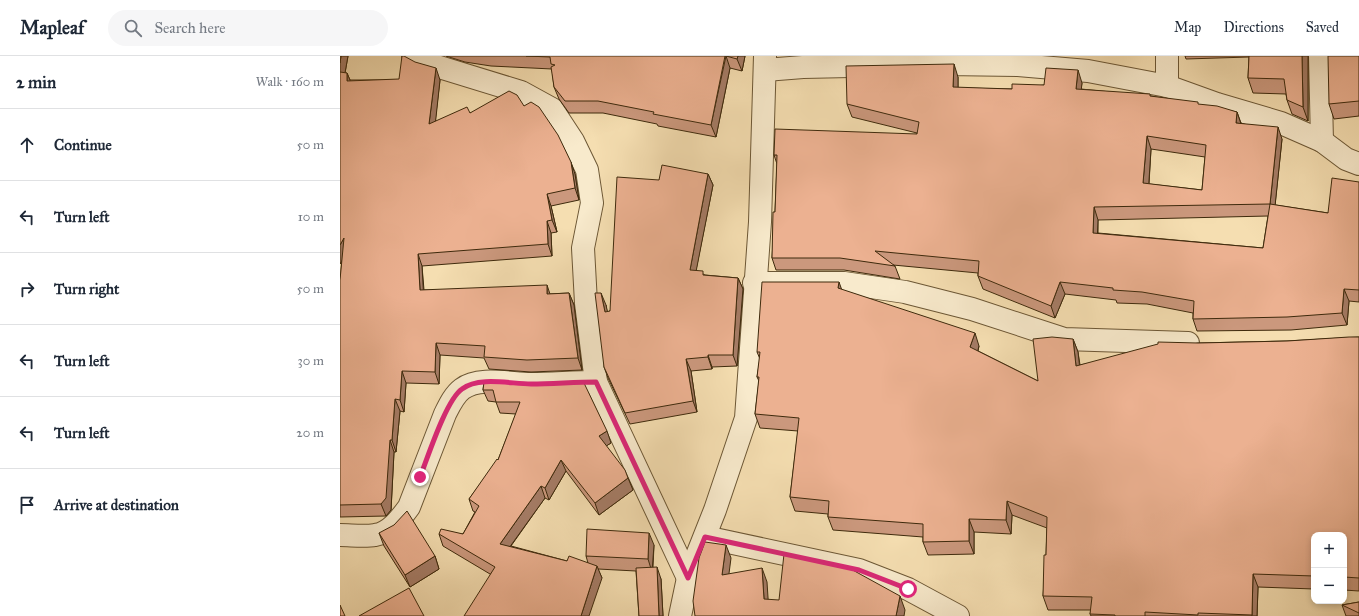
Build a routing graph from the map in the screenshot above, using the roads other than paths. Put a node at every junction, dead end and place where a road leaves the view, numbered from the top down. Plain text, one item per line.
1 (413, 56) edge
2 (1167, 56) edge
3 (1320, 56) edge
4 (765, 63) edge
5 (1167, 86) junction
6 (1322, 141) junction
7 (1359, 164) edge
8 (754, 283) junction
9 (1210, 343) edge
10 (596, 382) junction
11 (340, 534) edge
12 (705, 537) junction
13 (688, 578) junction
14 (680, 616) edge
15 (958, 616) edge

1 - 10 street
2 - 5 street
3 - 6 street
4 - 5 street
4 - 8 street
5 - 6 street
6 - 7 street
8 - 9 street
8 - 12 street
10 - 11 street
10 - 13 street
12 - 13 street
12 - 15 street
13 - 14 street

